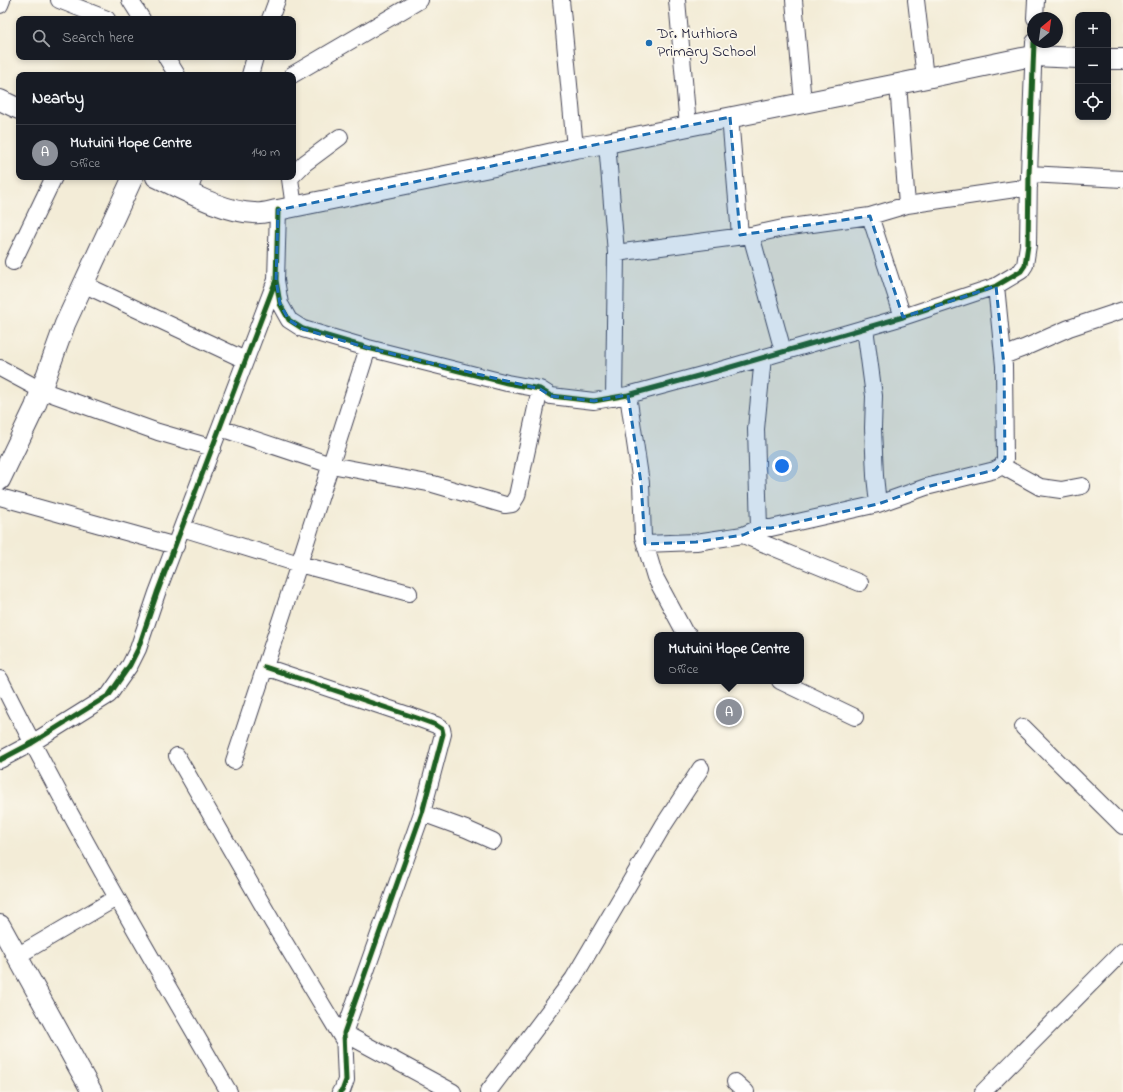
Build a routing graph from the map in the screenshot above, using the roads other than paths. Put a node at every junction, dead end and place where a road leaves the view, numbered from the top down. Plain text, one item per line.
1 (2, 0) edge
2 (59, 0) edge
3 (130, 0) edge
4 (277, 0) edge
5 (561, 0) edge
6 (677, 0) edge
7 (794, 0) edge
8 (916, 0) edge
9 (1036, 0) edge
10 (412, 2) edge
11 (0, 5) edge
12 (1035, 12) edge
13 (99, 16) edge
14 (140, 16) edge
15 (271, 16) edge
16 (1034, 49) edge
17 (1075, 57) edge
18 (1111, 59) edge
19 (1123, 59) edge
20 (168, 60) edge
21 (254, 60) edge
22 (175, 72) edge
23 (251, 72) edge
24 (296, 73) edge
25 (925, 78) junction
26 (898, 84) junction
27 (0, 100) edge
28 (803, 103) junction
29 (16, 108) edge
30 (730, 117) junction
31 (688, 126) junction
32 (340, 137) dead end
33 (607, 143) junction
34 (575, 148) junction
35 (296, 172) edge
36 (1123, 179) edge
37 (53, 180) edge
38 (132, 180) edge
39 (170, 180) edge
40 (290, 180) edge
41 (1029, 180) junction
42 (192, 185) edge
43 (907, 205) junction
44 (286, 209) junction
45 (870, 216) junction
46 (746, 235) junction
47 (616, 253) junction
48 (13, 262) dead end
49 (276, 280) junction
50 (83, 284) junction
51 (996, 286) junction
52 (1123, 310) edge
53 (903, 317) junction
54 (865, 328) junction
55 (368, 348) junction
56 (783, 351) junction
57 (1003, 356) junction
58 (762, 357) junction
59 (245, 360) junction
60 (0, 368) edge
61 (540, 389) junction
62 (41, 390) junction
63 (621, 396) junction
64 (220, 428) junction
65 (213, 448) junction
66 (331, 465) junction
67 (1002, 466) junction
68 (0, 480) edge
69 (1082, 486) dead end
70 (0, 497) edge
71 (878, 504) junction
72 (182, 528) junction
73 (759, 528) junction
74 (743, 535) junction
75 (645, 544) junction
76 (176, 546) junction
77 (299, 564) junction
78 (860, 584) dead end
79 (409, 593) dead end
80 (684, 632) edge
81 (265, 667) junction
82 (0, 679) edge
83 (786, 684) edge
84 (855, 717) dead end
85 (1023, 727) dead end
86 (32, 743) junction
87 (177, 756) dead end
88 (0, 760) edge
89 (234, 761) dead end
90 (701, 768) dead end
91 (422, 813) junction
92 (1123, 826) edge
93 (493, 841) dead end
94 (116, 898) junction
95 (0, 925) edge
96 (1123, 951) edge
97 (17, 956) junction
98 (344, 1037) junction
99 (92, 1092) edge
100 (229, 1092) edge
101 (340, 1092) edge
102 (453, 1092) edge
103 (488, 1092) edge
104 (983, 1092) edge

1 - 11 street
2 - 13 street
3 - 14 street
4 - 15 street
5 - 34 street
6 - 31 street
7 - 28 street
8 - 25 street
9 - 12 street
10 - 24 street
16 - 17 main road
16 - 25 main road
16 - 41 street
18 - 19 main road
20 - 22 street
21 - 23 street
25 - 26 main road
26 - 28 main road
26 - 43 street
27 - 29 main road
28 - 30 main road
30 - 31 main road
30 - 46 street
31 - 33 main road
32 - 35 street
33 - 34 main road
33 - 47 street
34 - 44 main road
36 - 41 street
37 - 48 street
38 - 50 main road
39 - 42 main road
40 - 44 street
41 - 43 street
41 - 51 street
42 - 44 main road
43 - 45 street
44 - 49 street
45 - 46 street
45 - 53 street
46 - 47 street
46 - 56 street
47 - 63 street
49 - 55 street
49 - 59 street
50 - 59 street
50 - 62 main road
51 - 53 street
51 - 57 street
52 - 57 street
53 - 54 street
54 - 56 street
54 - 71 street
55 - 61 street
55 - 66 street
56 - 58 street
57 - 67 street
58 - 63 street
58 - 73 street
59 - 64 street
60 - 62 street
61 - 63 street
61 - 66 street
62 - 65 street
62 - 68 main road
63 - 75 street
64 - 65 street
64 - 66 street
65 - 72 street
66 - 77 street
67 - 69 street
67 - 71 street
70 - 76 street
71 - 73 street
72 - 76 street
72 - 77 street
73 - 74 street
74 - 75 street
74 - 78 street
75 - 80 street
76 - 86 street
77 - 79 street
77 - 81 street
81 - 89 street
81 - 91 street
82 - 86 street
83 - 84 street
85 - 92 street
86 - 88 street
86 - 94 street
87 - 98 street
90 - 103 street
91 - 93 street
91 - 98 street
94 - 97 street
94 - 100 street
95 - 97 main road
96 - 104 street
97 - 99 main road
98 - 101 street
98 - 102 street

